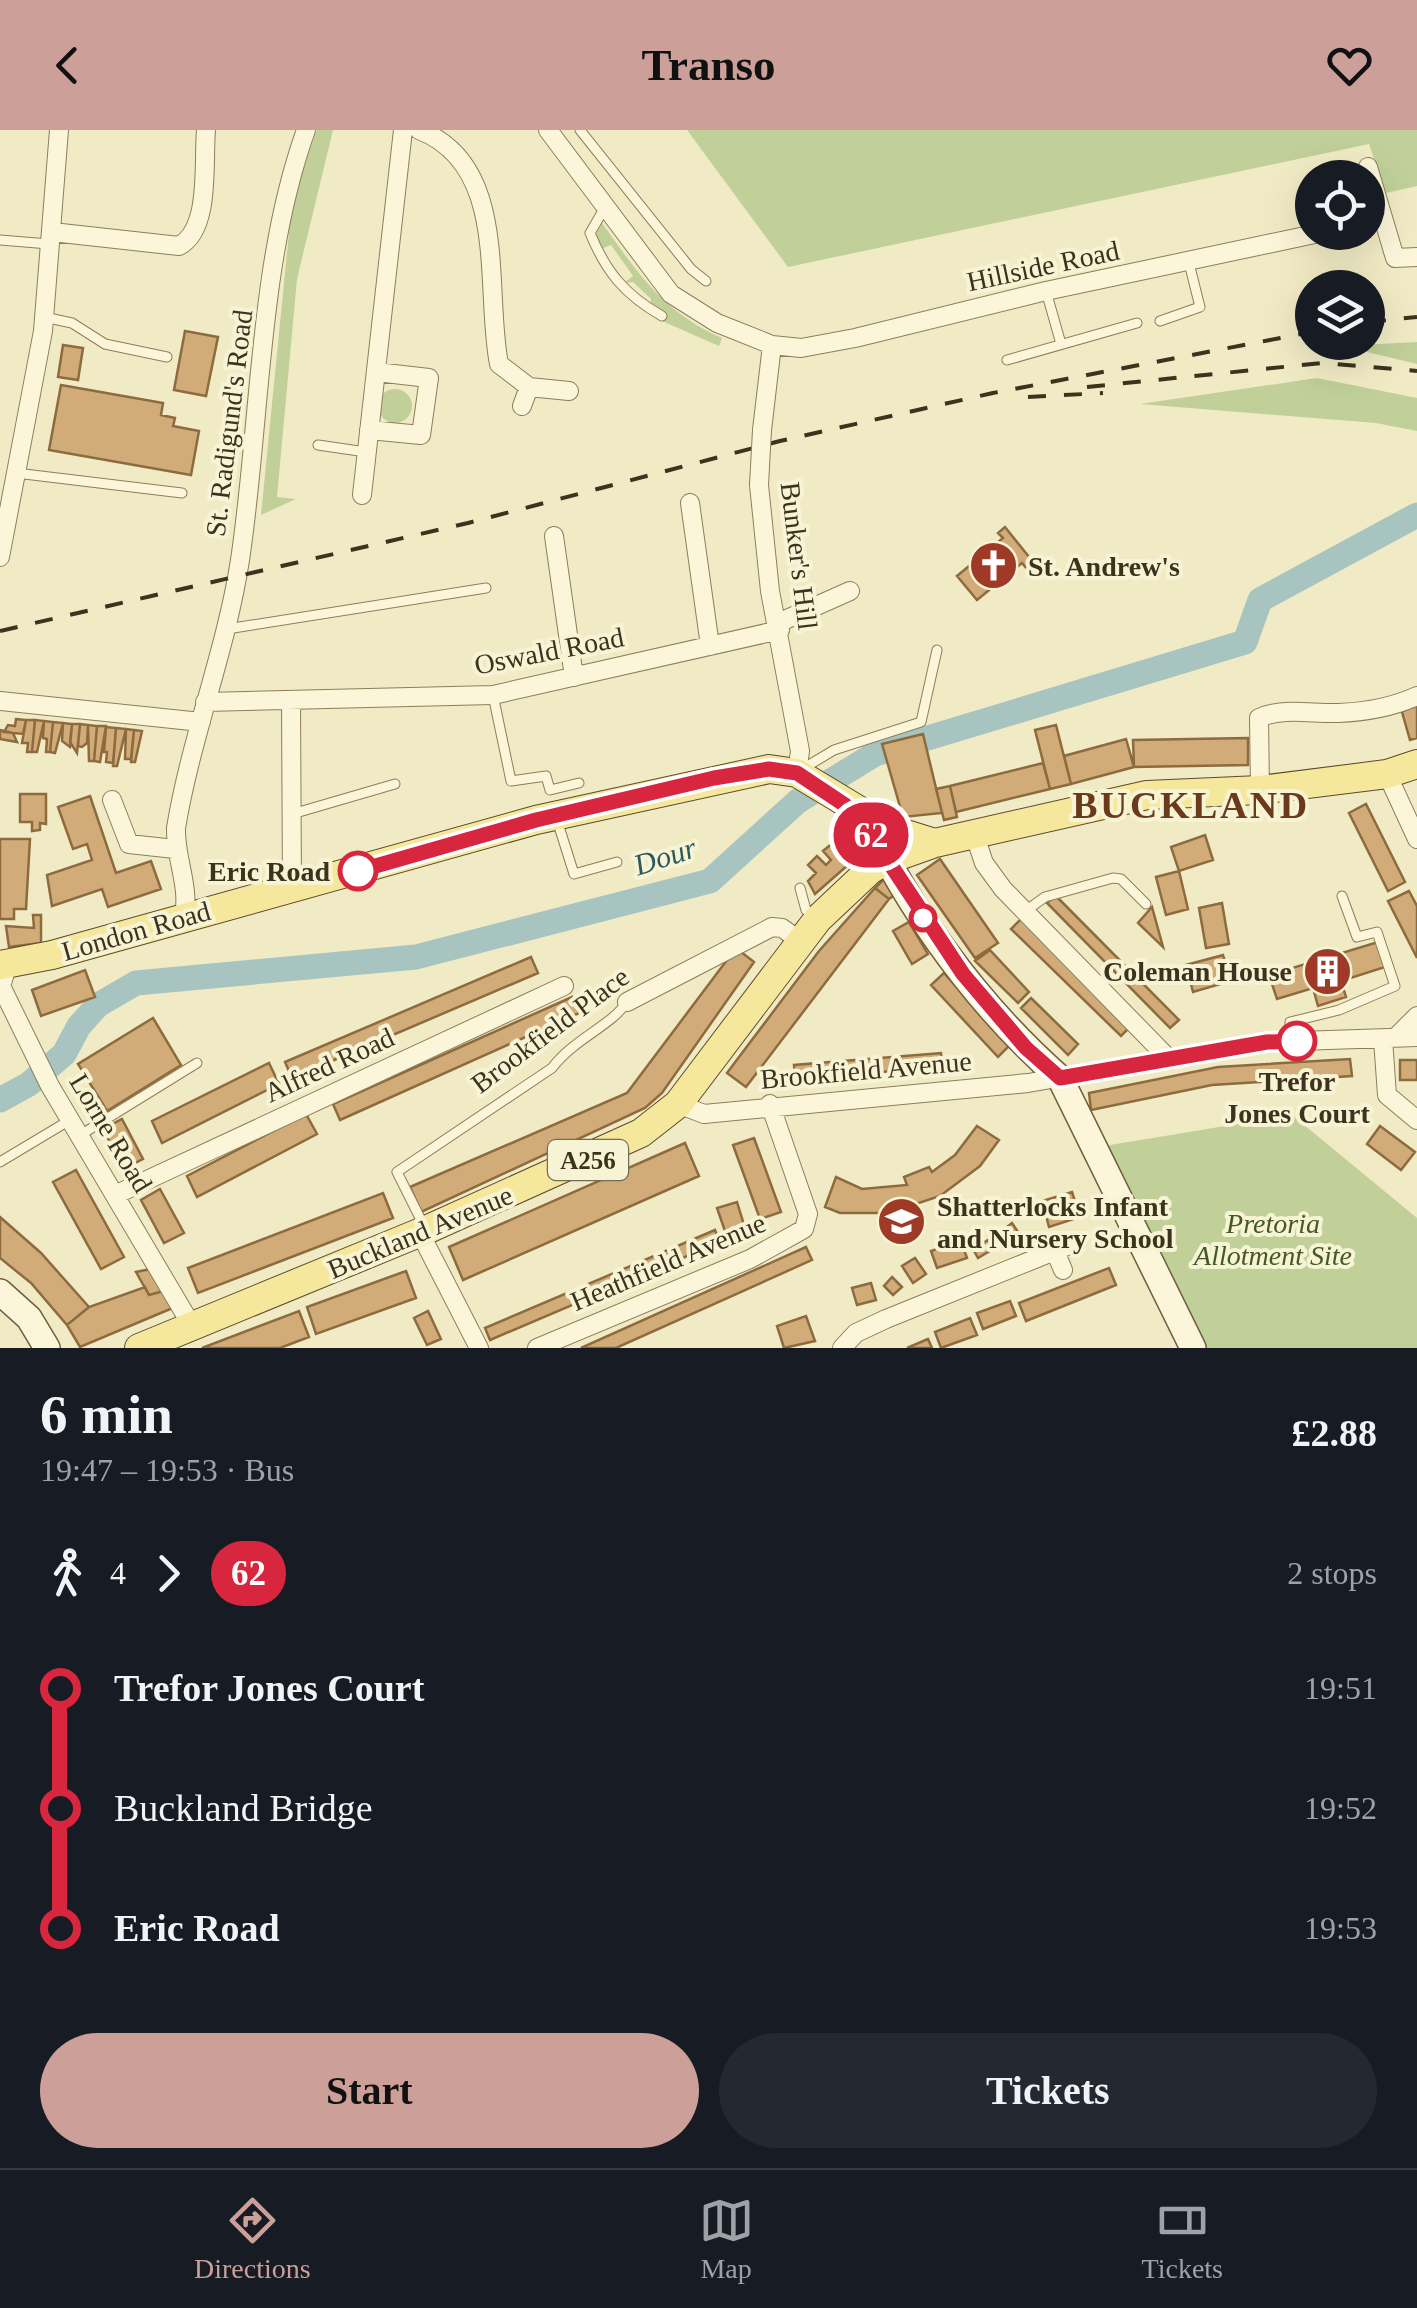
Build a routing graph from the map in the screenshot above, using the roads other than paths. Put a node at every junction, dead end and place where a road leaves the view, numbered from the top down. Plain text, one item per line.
1 (58, 130) edge
2 (206, 130) edge
3 (306, 130) edge
4 (403, 130) edge
5 (419, 130) edge
6 (548, 130) edge
7 (580, 130) edge
8 (604, 208) junction
9 (52, 238) junction
10 (1295, 239) edge
11 (1385, 239) edge
12 (0, 240) edge
13 (1417, 257) edge
14 (1189, 263) junction
15 (706, 281) dead end
16 (1046, 291) junction
17 (662, 316) dead end
18 (44, 318) junction
19 (1160, 321) dead end
20 (1136, 323) dead end
21 (1060, 344) junction
22 (772, 345) junction
23 (166, 356) dead end
24 (1007, 360) dead end
25 (376, 372) junction
26 (529, 386) junction
27 (569, 391) dead end
28 (522, 406) dead end
29 (369, 430) junction
30 (318, 445) dead end
31 (366, 452) junction
32 (16, 473) junction
33 (182, 492) dead end
34 (362, 495) dead end
35 (690, 503) dead end
36 (554, 536) dead end
37 (0, 557) edge
38 (486, 588) dead end
39 (841, 602) dead end
40 (779, 626) junction
41 (226, 630) junction
42 (710, 646) junction
43 (938, 650) dead end
44 (574, 678) junction
45 (493, 695) junction
46 (1417, 696) edge
47 (292, 700) junction
48 (0, 701) edge
49 (205, 702) junction
50 (200, 722) junction
51 (1417, 764) edge
52 (1386, 774) junction
53 (804, 776) junction
54 (395, 784) dead end
55 (579, 784) dead end
56 (1260, 790) junction
57 (112, 800) dead end
58 (845, 805) junction
59 (292, 814) junction
60 (555, 815) junction
61 (976, 836) junction
62 (1417, 839) edge
63 (935, 843) junction
64 (175, 849) junction
65 (887, 860) junction
66 (617, 862) dead end
67 (800, 888) dead end
68 (292, 890) junction
69 (1342, 896) dead end
70 (1146, 904) dead end
71 (1024, 912) junction
72 (184, 916) junction
73 (808, 930) junction
74 (4, 964) edge
75 (564, 986) dead end
76 (628, 1002) joint
77 (1417, 1016) edge
78 (1417, 1037) edge
79 (1389, 1038) junction
80 (1290, 1041) junction
81 (1170, 1060) junction
82 (197, 1063) dead end
83 (1060, 1078) junction
84 (678, 1104) junction
85 (770, 1104) junction
86 (1417, 1120) edge
87 (77, 1126) junction
88 (0, 1162) edge
89 (117, 1194) junction
90 (423, 1232) junction
91 (1076, 1242) dead end
92 (1056, 1251) junction
93 (1064, 1270) dead end
94 (0, 1292) edge
95 (192, 1326) junction
96 (47, 1348) edge
97 (139, 1348) edge
98 (478, 1348) edge
99 (537, 1348) edge
100 (842, 1348) edge
101 (1194, 1348) edge

1 - 9 street
2 - 9 street
3 - 41 street, St. Radigund's Road
4 - 25 street
5 - 26 street
6 - 8 street
7 - 15 lane
8 - 17 lane
8 - 22 street
9 - 12 lane
9 - 18 street
10 - 14 street, Hillside Road
11 - 13 street
14 - 16 street, Hillside Road
14 - 19 lane
16 - 21 lane
16 - 22 street, Hillside Road
18 - 23 lane
18 - 32 street
20 - 21 lane
21 - 24 lane
22 - 40 street, Bunker's Hill, bridge
25 - 29 street
25 - 29 street
26 - 27 street
26 - 28 street
29 - 31 street
30 - 31 lane
31 - 34 street
32 - 33 lane
32 - 37 street
35 - 42 street
36 - 44 street
38 - 41 lane
39 - 40 street, Oswald Road
40 - 42 street, Oswald Road
40 - 53 street, Bunker's Hill
41 - 49 street, St. Radigund's Road
42 - 44 street, Oswald Road
43 - 53 lane
44 - 45 street, Oswald Road
45 - 47 street, Oswald Road
45 - 55 lane
46 - 56 street
47 - 49 street, Oswald Road
47 - 59 street
48 - 50 street
49 - 50 street, St. Radigund's Road
50 - 64 street, St. Radigund's Road
51 - 52 main road, A256
52 - 56 main road, A256
52 - 62 street
53 - 58 main road, A256
53 - 60 main road, London Road
54 - 59 lane
56 - 61 main road, A256
57 - 64 street
58 - 63 main road, A256
58 - 65 main road, A256
59 - 68 street
60 - 66 lane
60 - 68 main road, London Road
61 - 63 main road, A256
61 - 71 street
63 - 65 main road, Buckland Avenue / A256
64 - 72 street, St. Radigund's Road
65 - 73 main road, Buckland Avenue / A256
65 - 83 street
67 - 73 lane
68 - 72 main road, London Road
69 - 80 lane
70 - 71 lane
71 - 81 street
72 - 74 main road, London Road
73 - 76 street, Brookfield Place
73 - 84 main road, Buckland Avenue / A256
74 - 87 street, Lorne Road
75 - 89 street, Alfred Road
76 - 90 lane, Brookfield Place
77 - 79 street
78 - 79 street, Brookfield Avenue
79 - 80 street, Brookfield Avenue
79 - 86 street
80 - 81 street, Brookfield Avenue
81 - 83 street, Brookfield Avenue
82 - 87 lane
83 - 85 street, Brookfield Avenue
83 - 101 street
84 - 85 street, Brookfield Avenue
84 - 90 main road, Buckland Avenue / A256
85 - 99 street, Heathfield Avenue
87 - 88 lane
87 - 89 street, Lorne Road
89 - 95 street, Lorne Road
90 - 95 main road, Buckland Avenue / A256
90 - 98 street
91 - 92 street
92 - 93 street
92 - 100 street
94 - 96 street
95 - 97 main road, Buckland Avenue / A256

